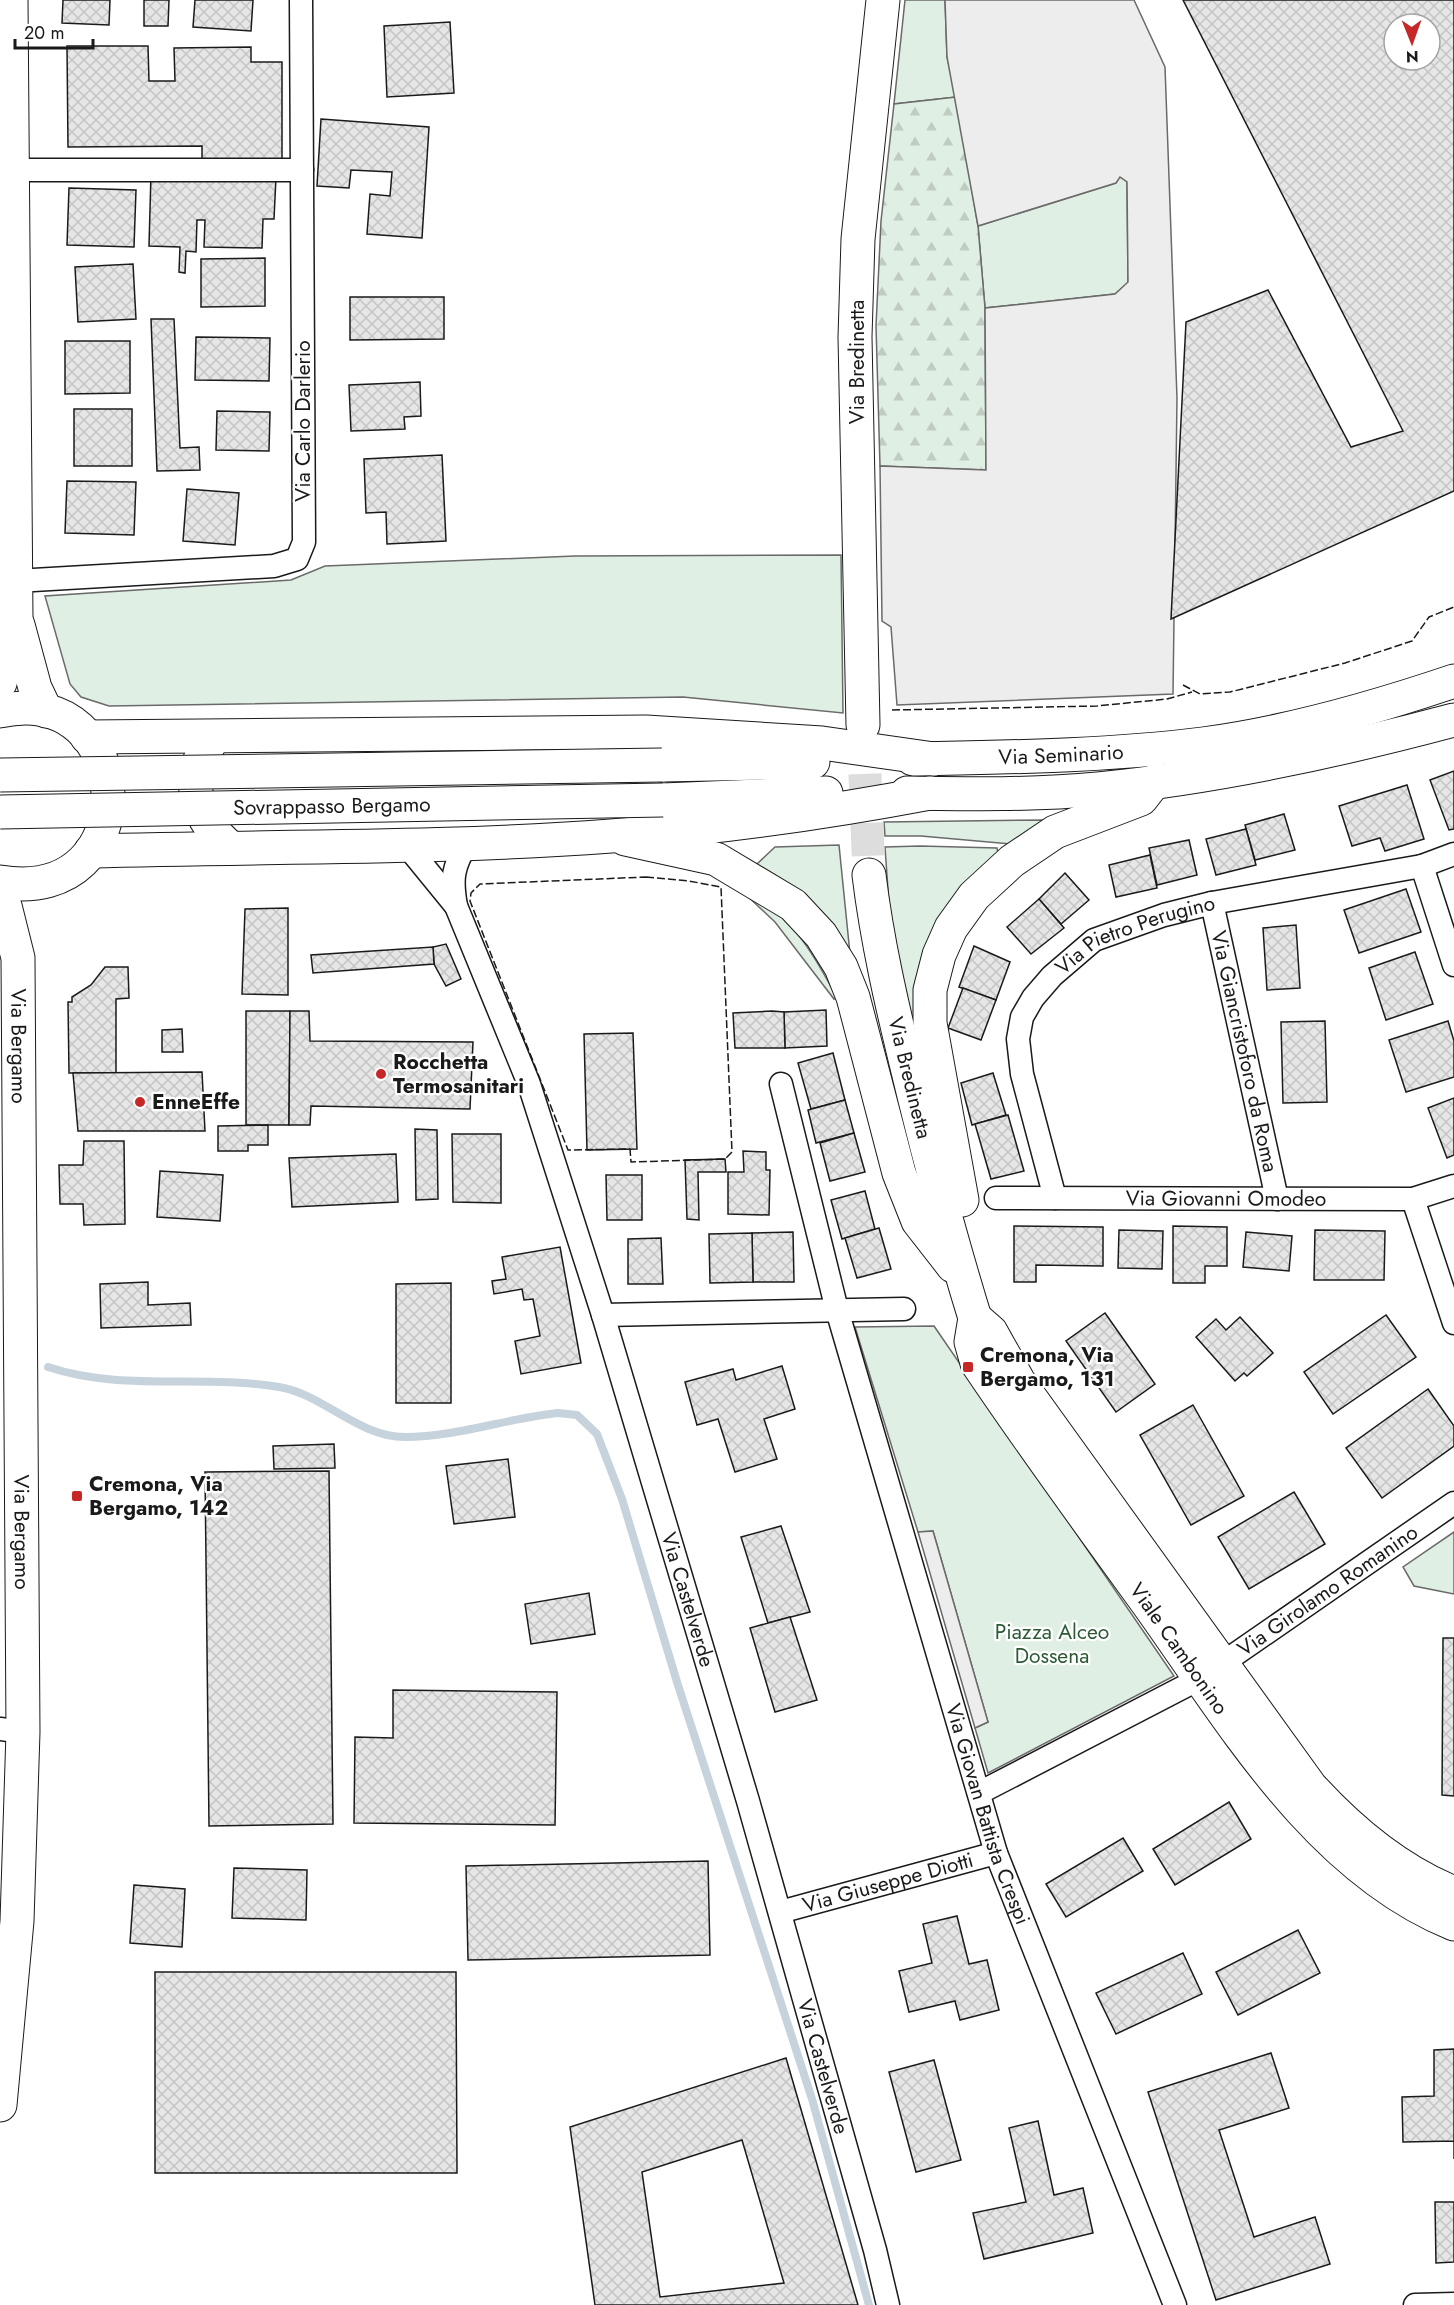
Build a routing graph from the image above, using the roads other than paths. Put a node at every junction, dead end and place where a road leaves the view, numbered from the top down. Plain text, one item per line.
1 (10, 0) edge
2 (301, 0) edge
3 (883, 0) edge
4 (12, 170) junction
5 (302, 170) junction
6 (7, 261) edge
7 (16, 581) junction
8 (16, 618) junction
9 (1454, 681) edge
10 (0, 683) edge
11 (0, 711) edge
12 (46, 711) junction
13 (1454, 720) edge
14 (863, 725) tunnel mouth
15 (226, 735) junction
16 (87, 737) junction
17 (934, 759) junction
18 (662, 765) joint
19 (0, 775) edge
20 (1155, 781) junction
21 (930, 794) junction
22 (663, 800) joint
23 (0, 812) edge
24 (611, 836) junction
25 (467, 843) junction
26 (407, 846) junction
27 (231, 848) junction
28 (91, 851) junction
29 (1454, 854) edge
30 (1422, 866) junction
31 (869, 874) tunnel mouth
32 (50, 881) junction
33 (0, 882) edge
34 (0, 897) edge
35 (1212, 903) junction
36 (456, 906) junction
37 (18, 958) junction
38 (1454, 965) edge
39 (781, 1084) dead end
40 (1454, 1186) edge
41 (996, 1198) dead end
42 (1055, 1198) junction
43 (1277, 1199) junction
44 (1413, 1200) junction
45 (963, 1280) junction
46 (904, 1309) dead end
47 (837, 1310) junction
48 (603, 1315) junction
49 (1454, 1323) edge
50 (1454, 1503) edge
51 (1211, 1671) junction
52 (11, 1730) edge
53 (979, 1793) junction
54 (996, 1853) junction
55 (1454, 1893) edge
56 (780, 1912) junction
57 (1454, 1924) edge
58 (0, 2105) edge
59 (1454, 2304) edge
60 (888, 2305) edge
61 (1175, 2305) edge
62 (1414, 2305) edge

1 - 4 main road
2 - 5 street, Via Carlo Darlerio
3 - 14 main road, Via Bredinetta
4 - 5 street
4 - 6 main road
5 - 7 street, Via Carlo Darlerio
6 - 7 main road
7 - 8 main road
8 - 10 main road
8 - 12 main road
9 - 17 main road, Via Seminario
11 - 12 main road, Via Bergamo
12 - 16 main road, Via Bergamo
13 - 20 main road, Via Seminario
15 - 16 main road
15 - 17 main road
15 - 27 main road
16 - 28 main road, Via Bergamo
17 - 18 main road, Via Seminario
18 - 19 main road, Sovrappasso Bergamo, bridge
20 - 21 main road, Via Seminario
20 - 45 main road
21 - 22 main road, Via Seminario
21 - 24 main road
22 - 23 main road, Sovrappasso Bergamo, bridge
24 - 25 main road
24 - 45 main road
25 - 26 main road
25 - 36 street, Via Castelverde
26 - 27 main road
26 - 36 street, Via Castelverde
27 - 28 main road
28 - 32 main road, Via Bergamo
29 - 30 street, Via Pietro Perugino
30 - 35 street, Via Pietro Perugino
30 - 38 street
31 - 45 main road, Via Bredinetta
32 - 33 main road, Via Bergamo
32 - 37 main road, Via Bergamo
34 - 37 main road, Via Bergamo
35 - 42 street, Via Pietro Perugino
35 - 43 street, Via Giancristoforo da Roma
36 - 48 street, Via Castelverde
37 - 52 main road, Via Bergamo
39 - 47 street, Via Giovan Battista Crespi
40 - 44 street, Via Giovanni Omodeo
41 - 42 street, Via Giovanni Omodeo
42 - 43 street, Via Giovanni Omodeo
43 - 44 street, Via Giovanni Omodeo
44 - 49 street
45 - 51 main road, Viale Cambonino
46 - 47 street
47 - 48 street
47 - 53 street, Via Giovan Battista Crespi
48 - 56 street, Via Castelverde
50 - 51 street, Via Girolamo Romanino
51 - 53 street
51 - 55 main road, Viale Cambonino
51 - 57 main road, Viale Cambonino
52 - 58 main road, Via Bergamo
53 - 54 street, Via Giovan Battista Crespi
54 - 56 street, Via Giuseppe Diotti
54 - 61 street, Via Giovan Battista Crespi
56 - 60 street, Via Castelverde
59 - 62 street

